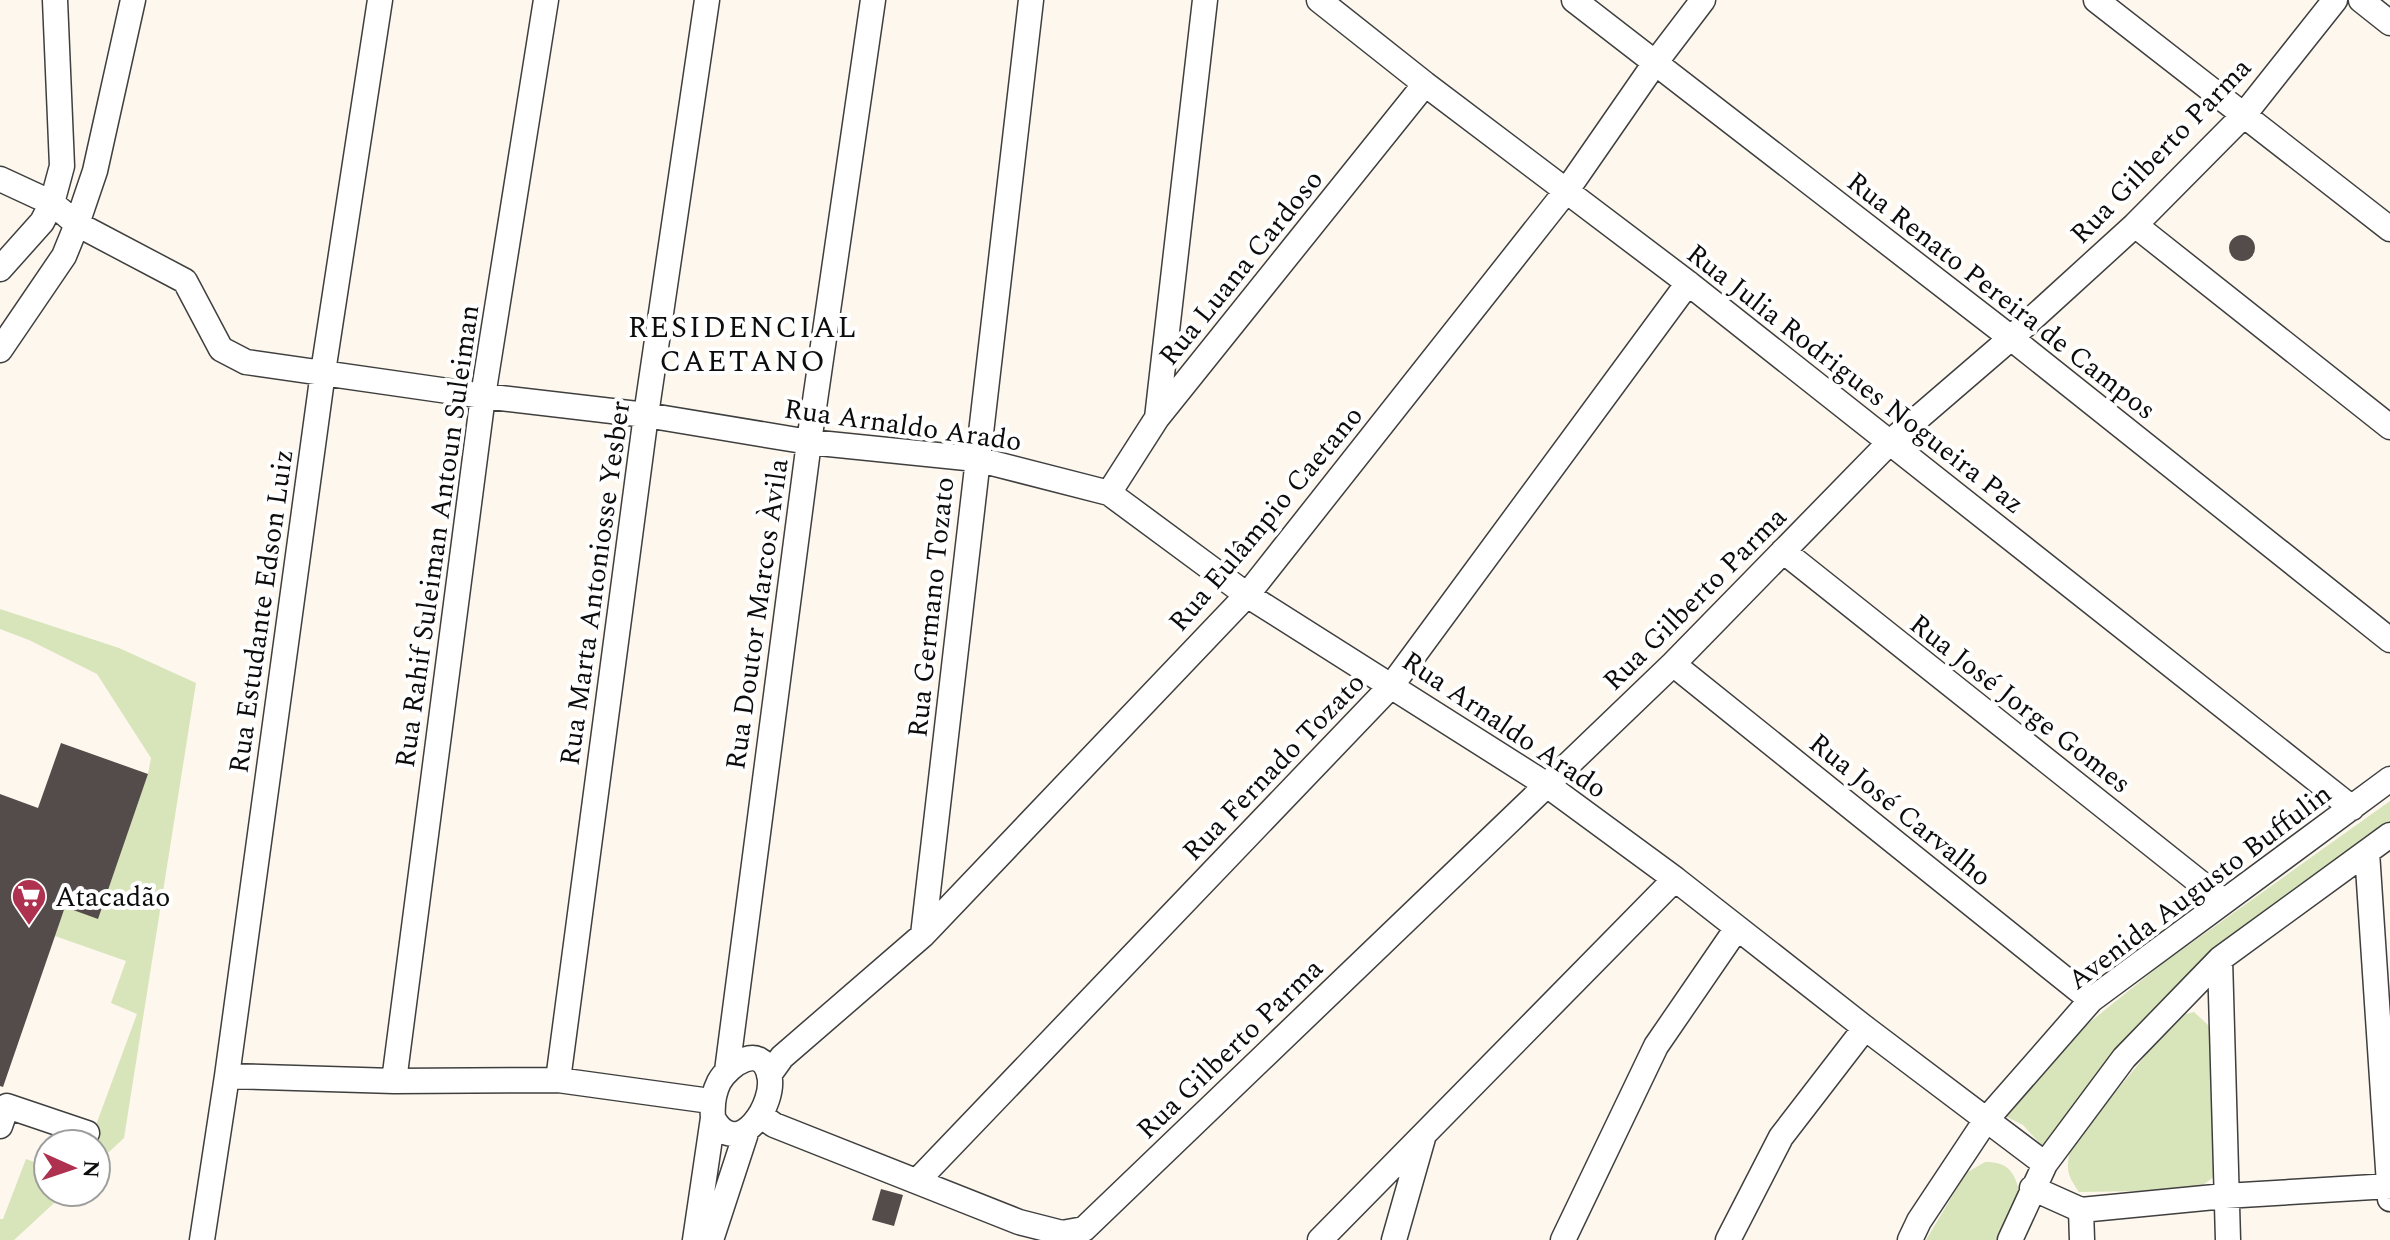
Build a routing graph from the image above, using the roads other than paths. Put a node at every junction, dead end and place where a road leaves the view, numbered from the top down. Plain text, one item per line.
1 (55, 0) edge
2 (133, 0) edge
3 (380, 0) edge
4 (546, 0) edge
5 (707, 0) edge
6 (873, 0) edge
7 (1031, 0) edge
8 (1205, 0) edge
9 (1319, 0) edge
10 (1574, 0) edge
11 (1703, 0) edge
12 (2096, 0) edge
13 (2335, 0) edge
14 (2361, 0) edge
15 (2390, 23) edge
16 (1655, 63) junction
17 (1425, 84) junction
18 (2243, 116) junction
19 (0, 179) edge
20 (1567, 190) junction
21 (52, 203) junction
22 (77, 224) junction
23 (2135, 225) junction
24 (2390, 229) edge
25 (0, 269) edge
26 (1688, 283) junction
27 (2011, 338) junction
28 (0, 350) edge
29 (323, 372) junction
30 (483, 396) junction
31 (646, 415) junction
32 (1157, 418) junction
33 (2390, 427) edge
34 (809, 442) junction
35 (1889, 443) junction
36 (976, 459) junction
37 (1109, 493) junction
38 (1783, 551) junction
39 (1247, 595) junction
40 (2390, 640) edge
41 (1673, 664) junction
42 (1392, 685) junction
43 (2390, 779) edge
44 (1547, 785) junction
45 (2352, 808) junction
46 (2390, 835) edge
47 (2367, 852) junction
48 (1675, 879) junction
49 (2223, 901) junction
50 (1737, 928) junction
51 (923, 935) junction
52 (2220, 959) junction
53 (2091, 1000) junction
54 (1865, 1028) junction
55 (731, 1059) junction
56 (772, 1065) junction
57 (227, 1076) junction
58 (558, 1080) junction
59 (394, 1081) junction
60 (711, 1106) junction
61 (1986, 1120) junction
62 (759, 1123) junction
63 (0, 1126) edge
64 (72, 1128) edge
65 (1424, 1135) junction
66 (2045, 1164) junction
67 (918, 1180) junction
68 (2390, 1186) edge
69 (2032, 1188) junction
70 (2225, 1196) junction
71 (2390, 1199) edge
72 (2081, 1210) junction
73 (204, 1237) edge
74 (695, 1240) edge
75 (711, 1240) edge
76 (1320, 1240) edge
77 (1394, 1240) edge
78 (1563, 1240) edge
79 (1728, 1240) edge
80 (1910, 1240) edge
81 (2010, 1240) edge
82 (2082, 1240) edge
83 (2228, 1240) edge

1 - 21 street
2 - 22 street
3 - 29 street, Rua Estudante Edson Luiz
4 - 30 street, Rua Rahif Suleiman Antoun Suleiman
5 - 31 street, Rua Marta Antoniosse Yesber
6 - 34 street, Rua Doutor Marcos Àvila
7 - 36 street, Rua Germano Tozato
8 - 32 street
9 - 17 street, Rua Julia Rodrigues Nogueira Paz
10 - 16 street, Rua Renato Pereira de Campos
11 - 16 street, Rua Eulâmpio Caetano
12 - 18 street
13 - 18 street, Rua Gilberto Parma
14 - 15 street
16 - 20 street, Rua Eulâmpio Caetano
16 - 27 street, Rua Renato Pereira de Campos
17 - 20 street, Rua Julia Rodrigues Nogueira Paz
17 - 32 street, Rua Luana Cardoso
18 - 23 street, Rua Gilberto Parma
18 - 24 street
19 - 21 street, Rua Arnaldo Arado
20 - 26 street, Rua Julia Rodrigues Nogueira Paz
20 - 39 street, Rua Eulâmpio Caetano
21 - 22 street, Rua Arnaldo Arado
21 - 25 street
22 - 28 street
22 - 29 street, Rua Arnaldo Arado
23 - 27 street, Rua Gilberto Parma
23 - 33 street
26 - 35 street, Rua Julia Rodrigues Nogueira Paz
26 - 42 street, Rua Fernado Tozato
27 - 35 street, Rua Gilberto Parma
27 - 40 street, Rua Renato Pereira de Campos
29 - 30 street, Rua Arnaldo Arado
29 - 57 street, Rua Estudante Edson Luiz
30 - 31 street, Rua Arnaldo Arado
30 - 59 street, Rua Rahif Suleiman Antoun Suleiman
31 - 34 street, Rua Arnaldo Arado
31 - 58 street, Rua Marta Antoniosse Yesber
32 - 37 street, Rua Luana Cardoso
34 - 36 street, Rua Arnaldo Arado
34 - 55 street, Rua Doutor Marcos Àvila
35 - 38 street, Rua Gilberto Parma
35 - 45 street, Rua Julia Rodrigues Nogueira Paz
36 - 37 street, Rua Arnaldo Arado
36 - 51 street, Rua Germano Tozato
37 - 39 street, Rua Arnaldo Arado
38 - 41 street, Rua Gilberto Parma
38 - 49 street, Rua José Jorge Gomes
39 - 42 street, Rua Arnaldo Arado
39 - 51 street, Rua Eulâmpio Caetano
41 - 44 street, Rua Gilberto Parma
41 - 53 street, Rua José Carvalho
42 - 44 street, Rua Arnaldo Arado
42 - 67 street, Rua Fernado Tozato
43 - 45 street, Avenida Augusto Buffulin
44 - 48 street, Rua Arnaldo Arado
44 - 67 street, Rua Gilberto Parma
45 - 49 street, Avenida Augusto Buffulin
46 - 47 street
47 - 52 street
47 - 68 street
48 - 50 street, Rua Arnaldo Arado
48 - 65 street
49 - 53 street, Avenida Augusto Buffulin
50 - 54 street, Rua Arnaldo Arado
50 - 78 street
51 - 56 street, Rua Eulâmpio Caetano
52 - 66 street
52 - 70 street
53 - 61 street, Avenida Augusto Buffulin
54 - 61 street, Rua Arnaldo Arado
54 - 79 street
55 - 56 street
55 - 60 street
56 - 62 street
57 - 59 street
57 - 73 street, Rua Estudante Edson Luiz
58 - 59 street
58 - 60 street
60 - 62 street
60 - 74 street
61 - 66 street, Rua Arnaldo Arado
61 - 80 street, Avenida Augusto Buffulin
62 - 67 street
62 - 75 street
63 - 64 street
65 - 76 street
65 - 77 street
66 - 69 street
68 - 70 street
68 - 71 street
69 - 72 street
69 - 81 street
70 - 72 street
70 - 83 street
72 - 82 street

